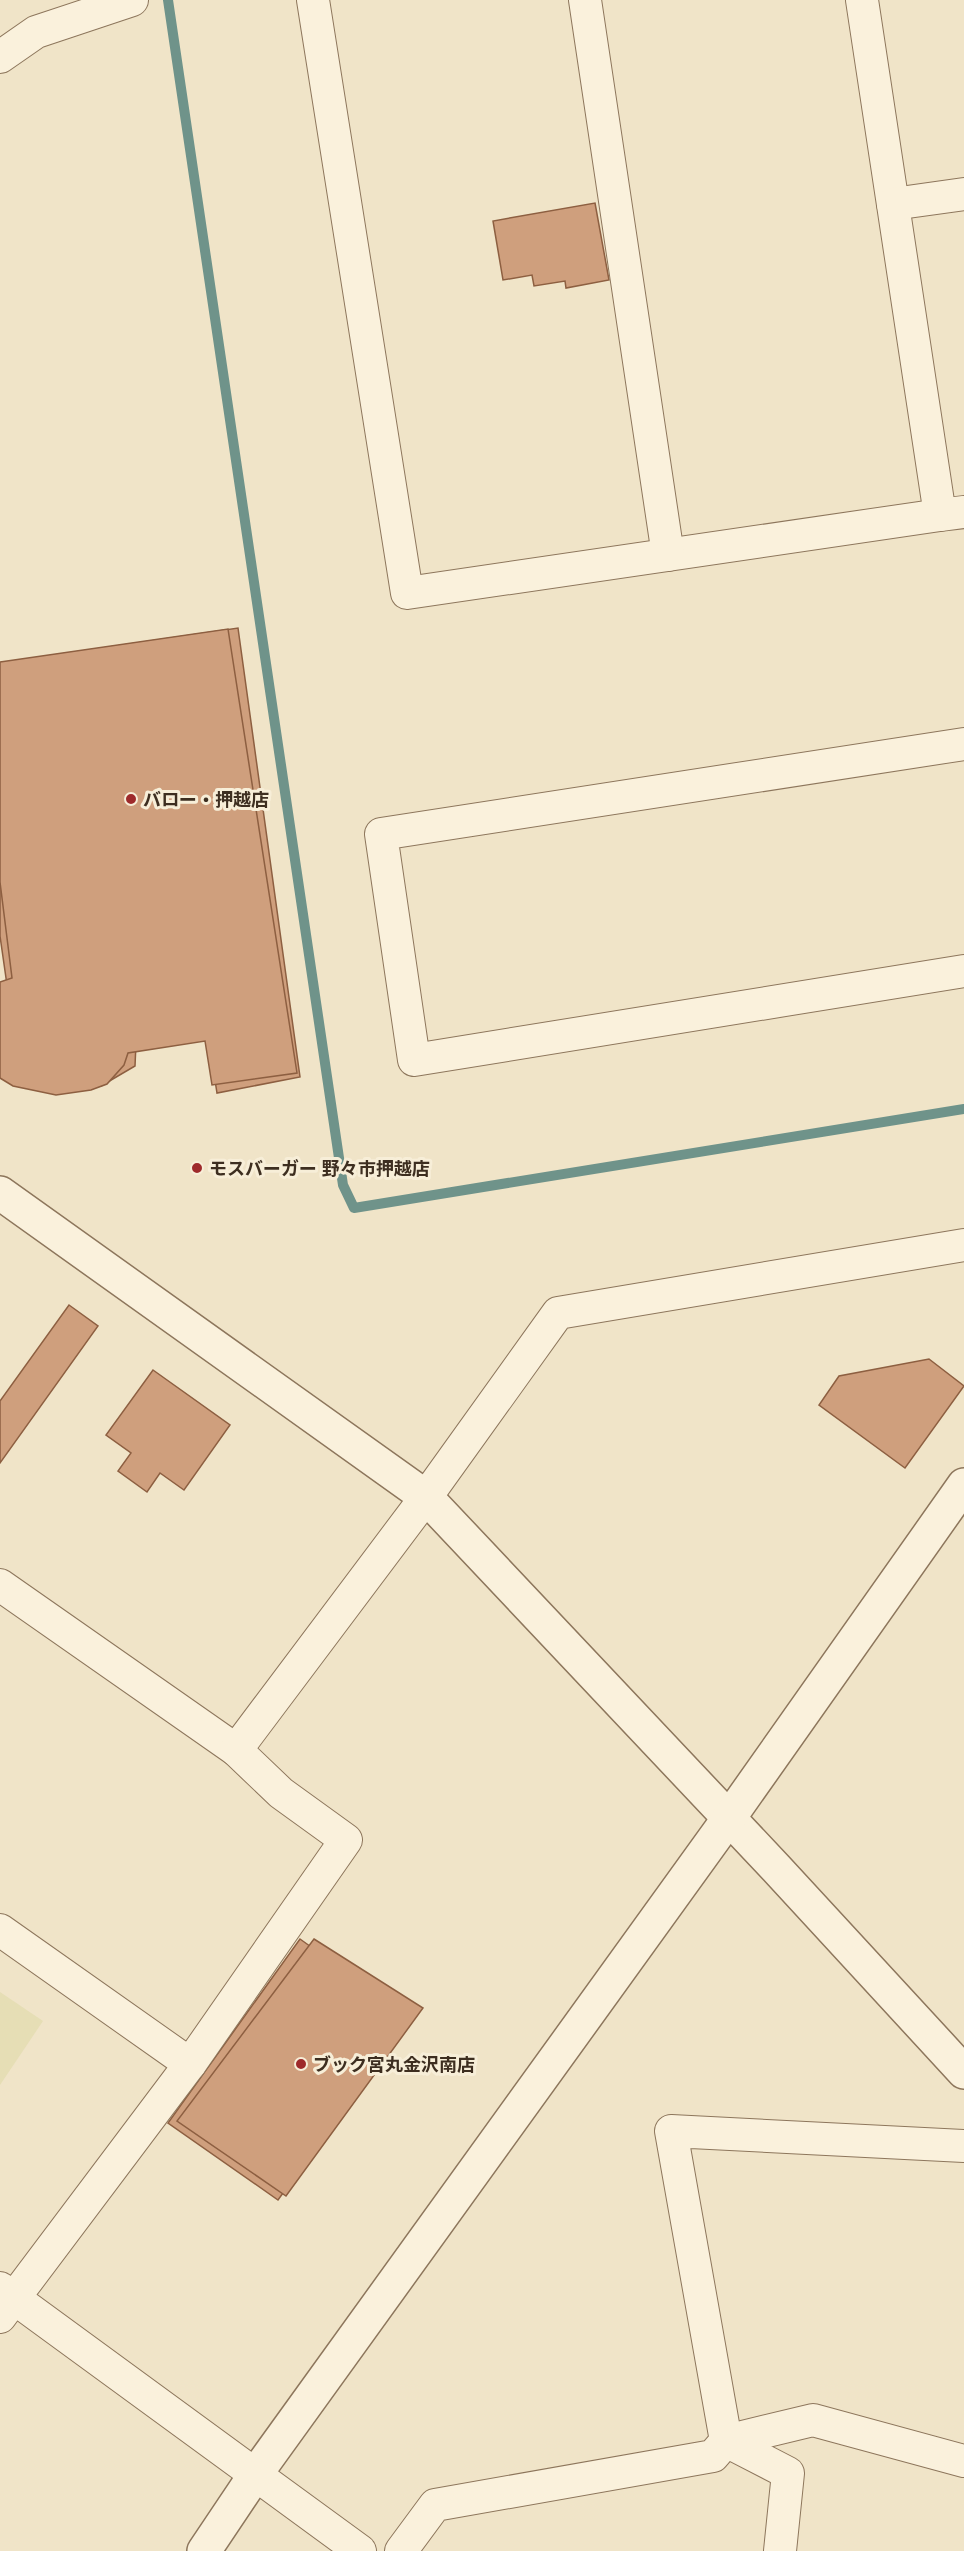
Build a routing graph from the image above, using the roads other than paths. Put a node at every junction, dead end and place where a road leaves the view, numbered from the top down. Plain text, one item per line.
1 (132, 0) edge
2 (313, 0) edge
3 (585, 0) edge
4 (862, 0) edge
5 (0, 57) edge
6 (964, 194) edge
7 (893, 204) junction
8 (952, 513) edge
9 (668, 555) junction
10 (964, 744) edge
11 (964, 971) edge
12 (0, 1193) edge
13 (964, 1245) edge
14 (964, 1485) edge
15 (426, 1497) junction
16 (0, 1585) edge
17 (236, 1750) junction
18 (729, 1818) junction
19 (0, 1930) edge
20 (190, 2064) junction
21 (964, 2072) edge
22 (964, 2146) edge
23 (5, 2301) edge
24 (726, 2440) junction
25 (964, 2461) edge
26 (255, 2475) junction
27 (204, 2551) edge
28 (360, 2551) edge
29 (401, 2551) edge
30 (780, 2551) edge

1 - 5 street
2 - 9 street
3 - 9 street
4 - 7 street
6 - 7 street
7 - 8 street
8 - 9 street
10 - 11 street
12 - 15 street
13 - 15 street
14 - 18 street
15 - 17 street
15 - 18 street
16 - 17 street
17 - 20 street
18 - 21 street
18 - 26 street
19 - 20 street
20 - 23 street
22 - 24 street
23 - 26 street
24 - 25 street
24 - 29 street
24 - 30 street
26 - 27 street
26 - 28 street

